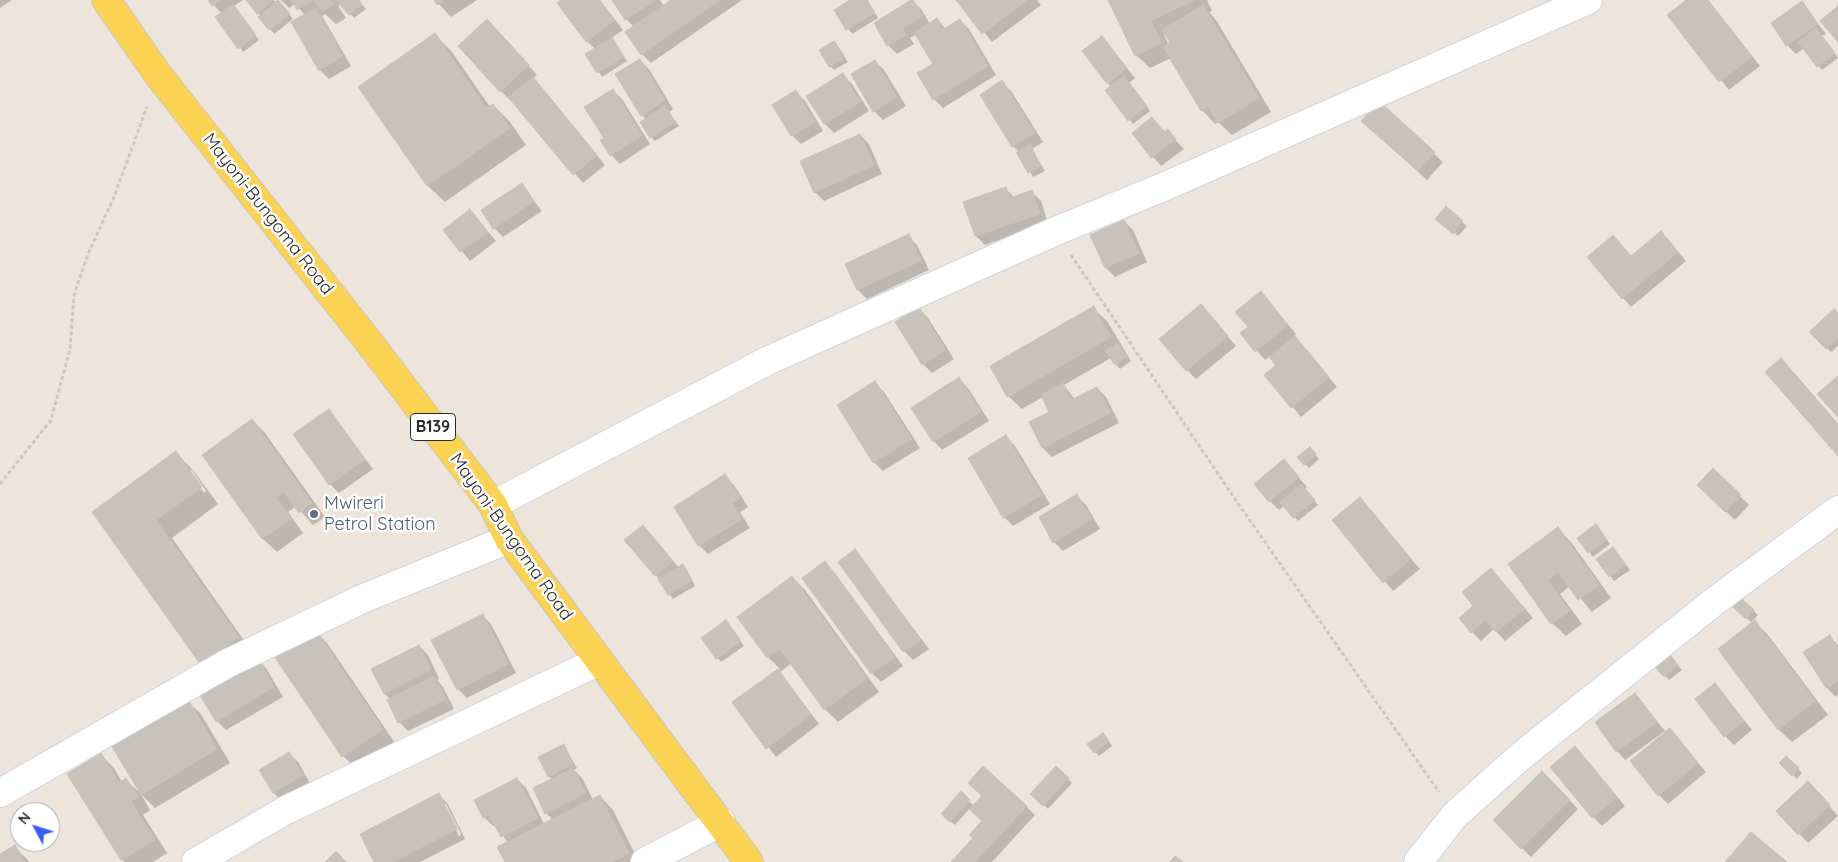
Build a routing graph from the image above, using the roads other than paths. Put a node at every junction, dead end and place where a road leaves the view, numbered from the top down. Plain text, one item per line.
1 (106, 0) edge
2 (1588, 0) edge
3 (492, 506) junction
4 (1838, 510) edge
5 (509, 539) junction
6 (599, 661) junction
7 (0, 793) edge
8 (722, 822) junction
9 (196, 862) edge
10 (645, 862) edge
11 (749, 862) edge
12 (1418, 862) edge

1 - 3 main road, Mayoni-Bungoma Road / B139
2 - 3 street
3 - 5 main road, Mayoni-Bungoma Road / B139
4 - 12 street
5 - 6 main road, Mayoni-Bungoma Road / B139
5 - 7 street
6 - 8 main road, Mayoni-Bungoma Road / B139
6 - 9 street
8 - 10 street
8 - 11 main road, Mayoni-Bungoma Road / B139

